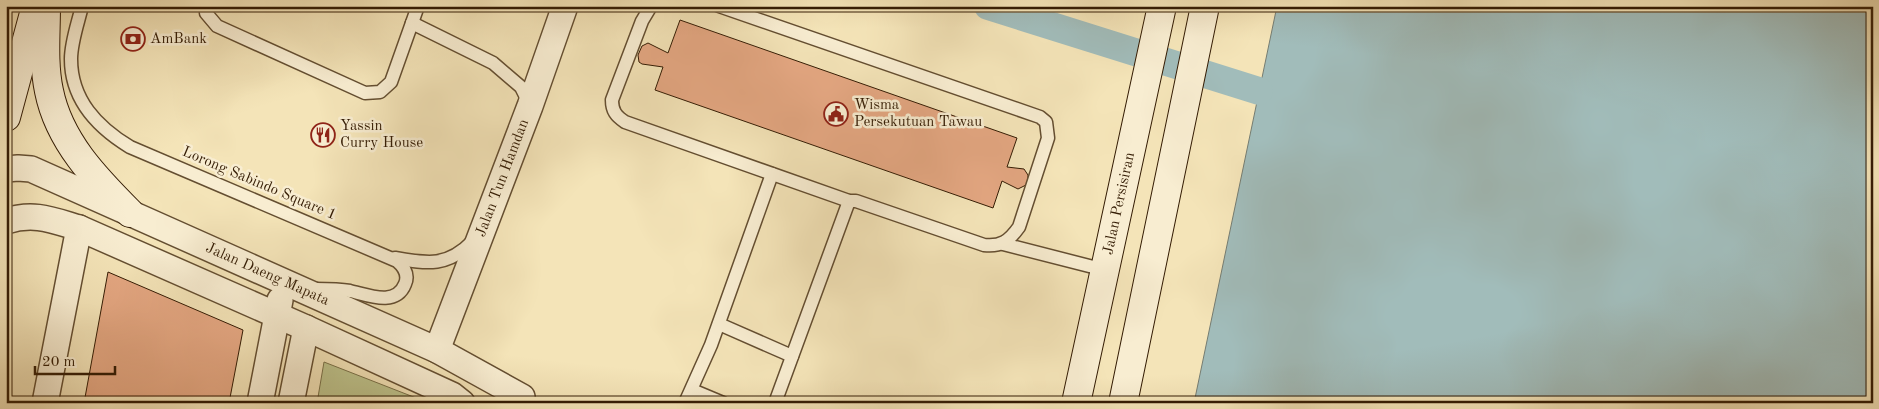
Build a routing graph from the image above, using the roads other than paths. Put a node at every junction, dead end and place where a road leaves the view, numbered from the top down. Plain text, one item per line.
1 (36, 6) edge
2 (46, 6) edge
3 (82, 6) edge
4 (206, 6) edge
5 (418, 6) edge
6 (565, 6) edge
7 (651, 6) edge
8 (720, 6) edge
9 (1205, 6) edge
10 (1159, 17) edge
11 (412, 23) junction
12 (530, 106) junction
13 (6, 117) edge
14 (6, 169) edge
15 (772, 174) junction
16 (849, 201) junction
17 (130, 213) junction
18 (6, 221) edge
19 (79, 228) junction
20 (483, 230) junction
21 (1003, 244) junction
22 (390, 258) junction
23 (1105, 270) junction
24 (291, 285) junction
25 (277, 315) junction
26 (719, 324) junction
27 (306, 328) junction
28 (437, 350) junction
29 (792, 356) junction
30 (692, 390) junction
31 (520, 401) edge
32 (45, 403) edge
33 (260, 403) edge
34 (292, 403) edge
35 (462, 403) edge
36 (685, 403) edge
37 (722, 403) edge
38 (775, 403) edge
39 (1076, 403) edge
40 (1123, 403) edge

1 - 13 street
2 - 17 street
3 - 22 lane, Lorong Sabindo Square 1
4 - 11 lane
5 - 11 lane
6 - 12 street, Jalan Tun Hamdan
7 - 15 lane
8 - 21 lane
9 - 40 street
10 - 23 street, Jalan Persisiran
11 - 12 lane
12 - 20 street, Jalan Tun Hamdan
14 - 17 street, Jalan Daeng Mapata
15 - 16 lane
15 - 26 lane
16 - 21 lane
16 - 29 lane
17 - 24 street, Jalan Daeng Mapata
18 - 19 street
19 - 25 street
19 - 32 street
20 - 22 lane
20 - 28 street, Jalan Tun Hamdan
21 - 23 lane
22 - 24 lane, Lorong Sabindo Square 1
23 - 39 street, Jalan Persisiran
24 - 25 street
24 - 28 street, Jalan Daeng Mapata
25 - 27 street
25 - 33 street
26 - 29 lane
26 - 30 lane
27 - 34 street
27 - 35 street
28 - 31 street, Jalan Daeng Mapata
29 - 38 lane
30 - 36 lane
30 - 37 lane

